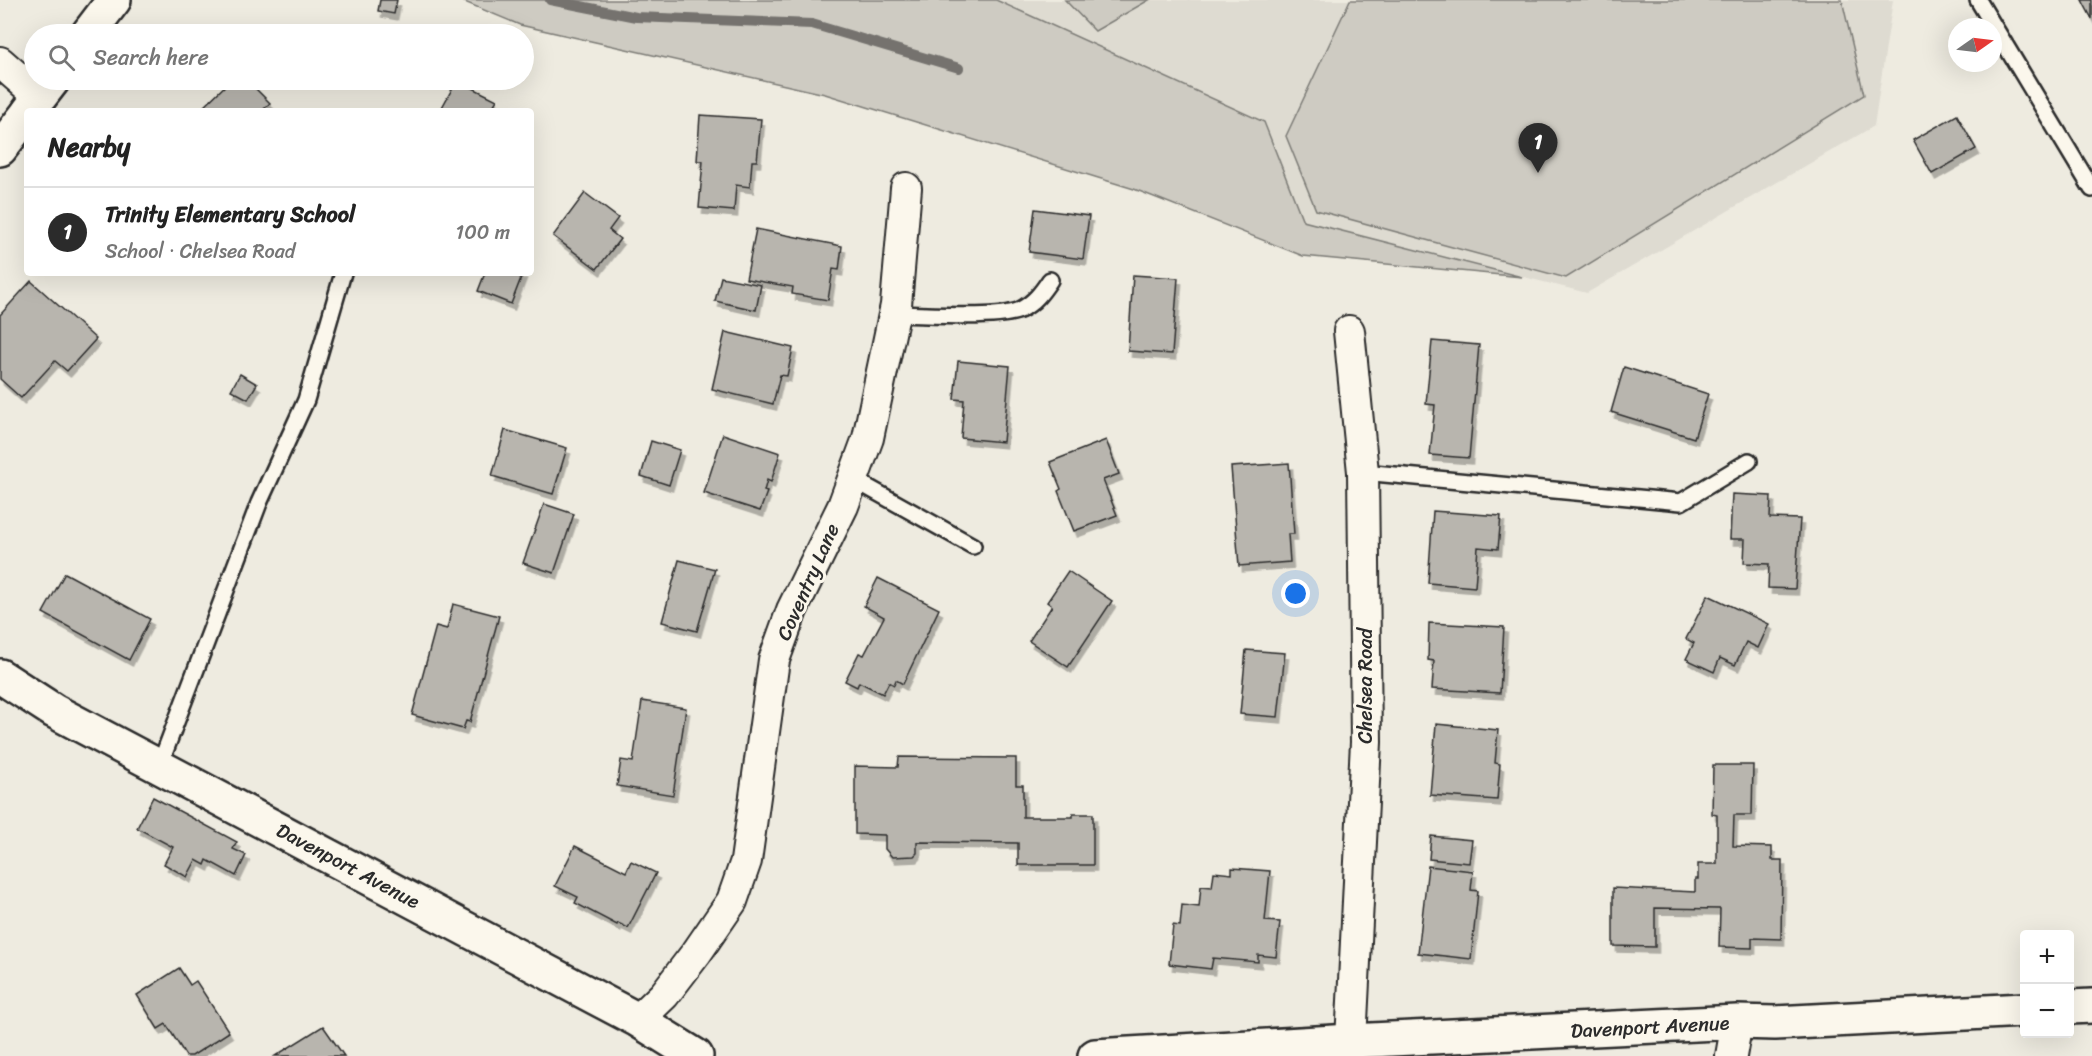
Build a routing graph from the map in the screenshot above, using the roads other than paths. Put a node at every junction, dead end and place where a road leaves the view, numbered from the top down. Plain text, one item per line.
1 (114, 0) edge
2 (1978, 0) edge
3 (96, 24) edge
4 (0, 62) edge
5 (24, 113) edge
6 (906, 188) dead end
7 (2092, 189) edge
8 (342, 276) edge
9 (1050, 280) dead end
10 (894, 314) junction
11 (1349, 331) dead end
12 (1749, 461) dead end
13 (1363, 472) junction
14 (853, 479) junction
15 (973, 546) dead end
16 (0, 676) edge
17 (159, 767) junction
18 (2092, 1006) edge
19 (2074, 1007) edge
20 (2020, 1010) edge
21 (638, 1020) junction
22 (1737, 1022) junction
23 (1351, 1041) junction
24 (696, 1056) edge
25 (1095, 1056) edge
26 (1731, 1056) edge

1 - 3 street
2 - 7 lane
4 - 5 street
6 - 10 street, Coventry Lane
8 - 17 lane
9 - 10 lane
10 - 14 street, Coventry Lane
11 - 13 street, Chelsea Road
12 - 13 lane
13 - 23 street, Chelsea Road
14 - 15 lane
14 - 21 street, Coventry Lane
16 - 17 street, Davenport Avenue
17 - 21 street, Davenport Avenue
18 - 19 street
20 - 22 street, Davenport Avenue
21 - 24 street, Davenport Avenue
22 - 23 street, Davenport Avenue
22 - 26 street
23 - 25 street, Davenport Avenue

